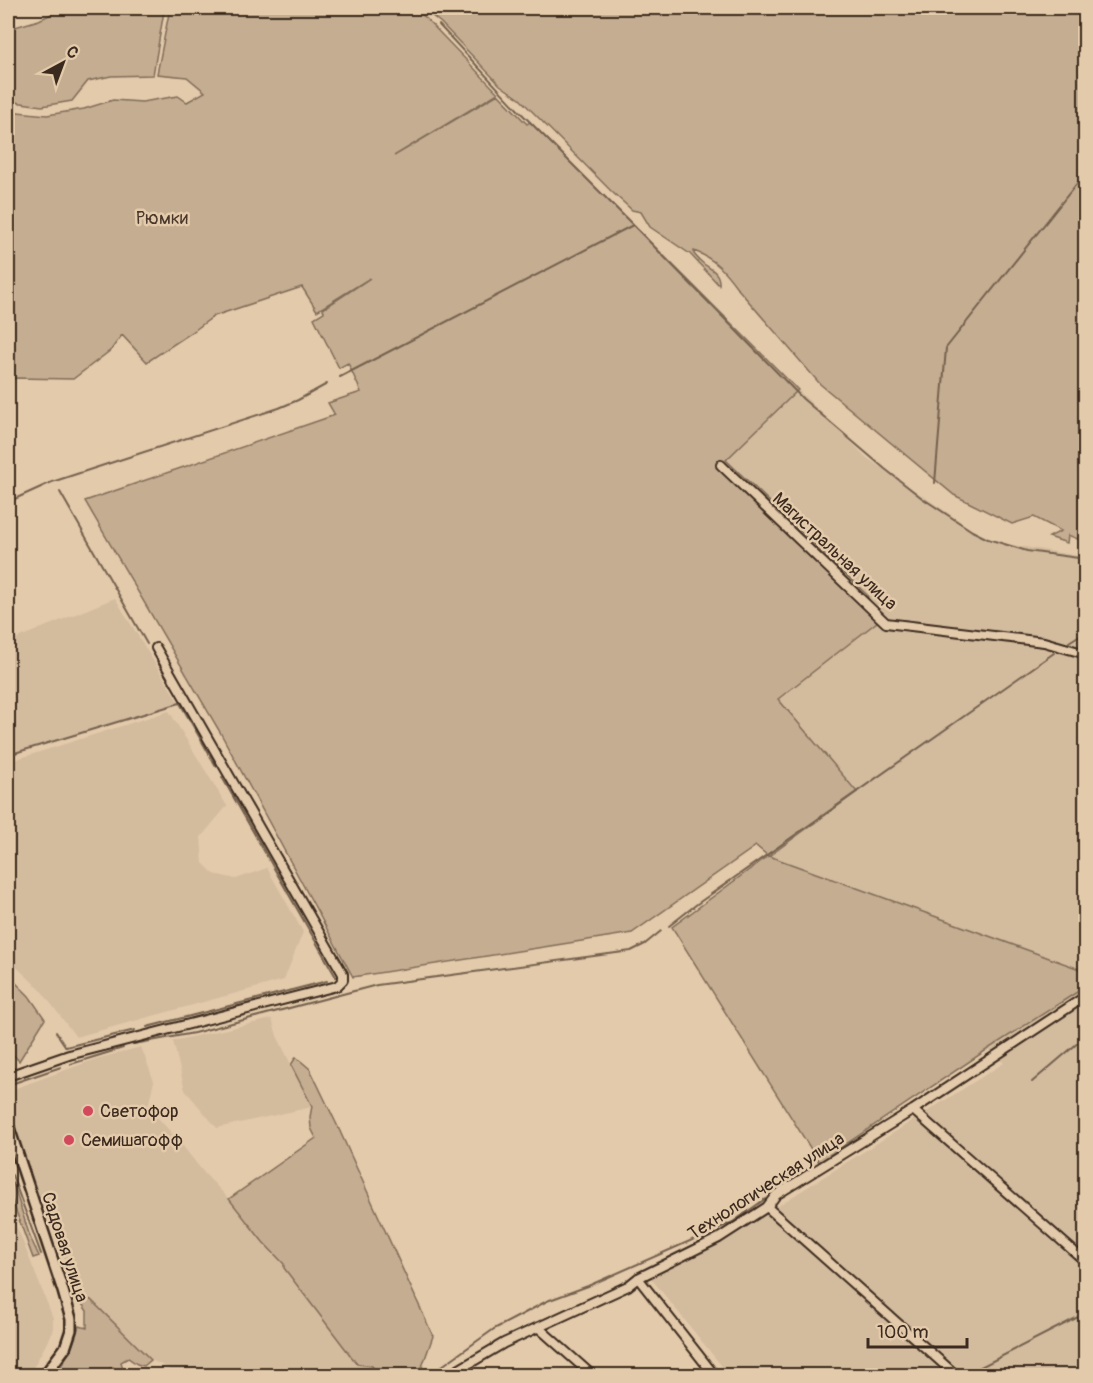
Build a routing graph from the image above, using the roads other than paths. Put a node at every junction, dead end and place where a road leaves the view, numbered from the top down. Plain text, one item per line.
1 (721, 465) dead end
2 (156, 648) dead end
3 (1086, 654) edge
4 (1085, 996) edge
5 (8, 1076) edge
6 (913, 1110) junction
7 (8, 1125) edge
8 (767, 1207) junction
9 (1086, 1262) edge
10 (638, 1278) junction
11 (539, 1328) junction
12 (44, 1376) edge
13 (448, 1376) edge
14 (593, 1376) edge
15 (715, 1376) edge
16 (957, 1376) edge

1 - 3 street, Магистральная улица
2 - 5 street
4 - 6 street, Технологическая улица
6 - 8 street, Технологическая улица
6 - 9 street
7 - 12 main road, Садовая улица
8 - 10 street, Технологическая улица
8 - 16 street
10 - 11 street, Технологическая улица
10 - 15 street
11 - 13 street, Технологическая улица
11 - 14 street

